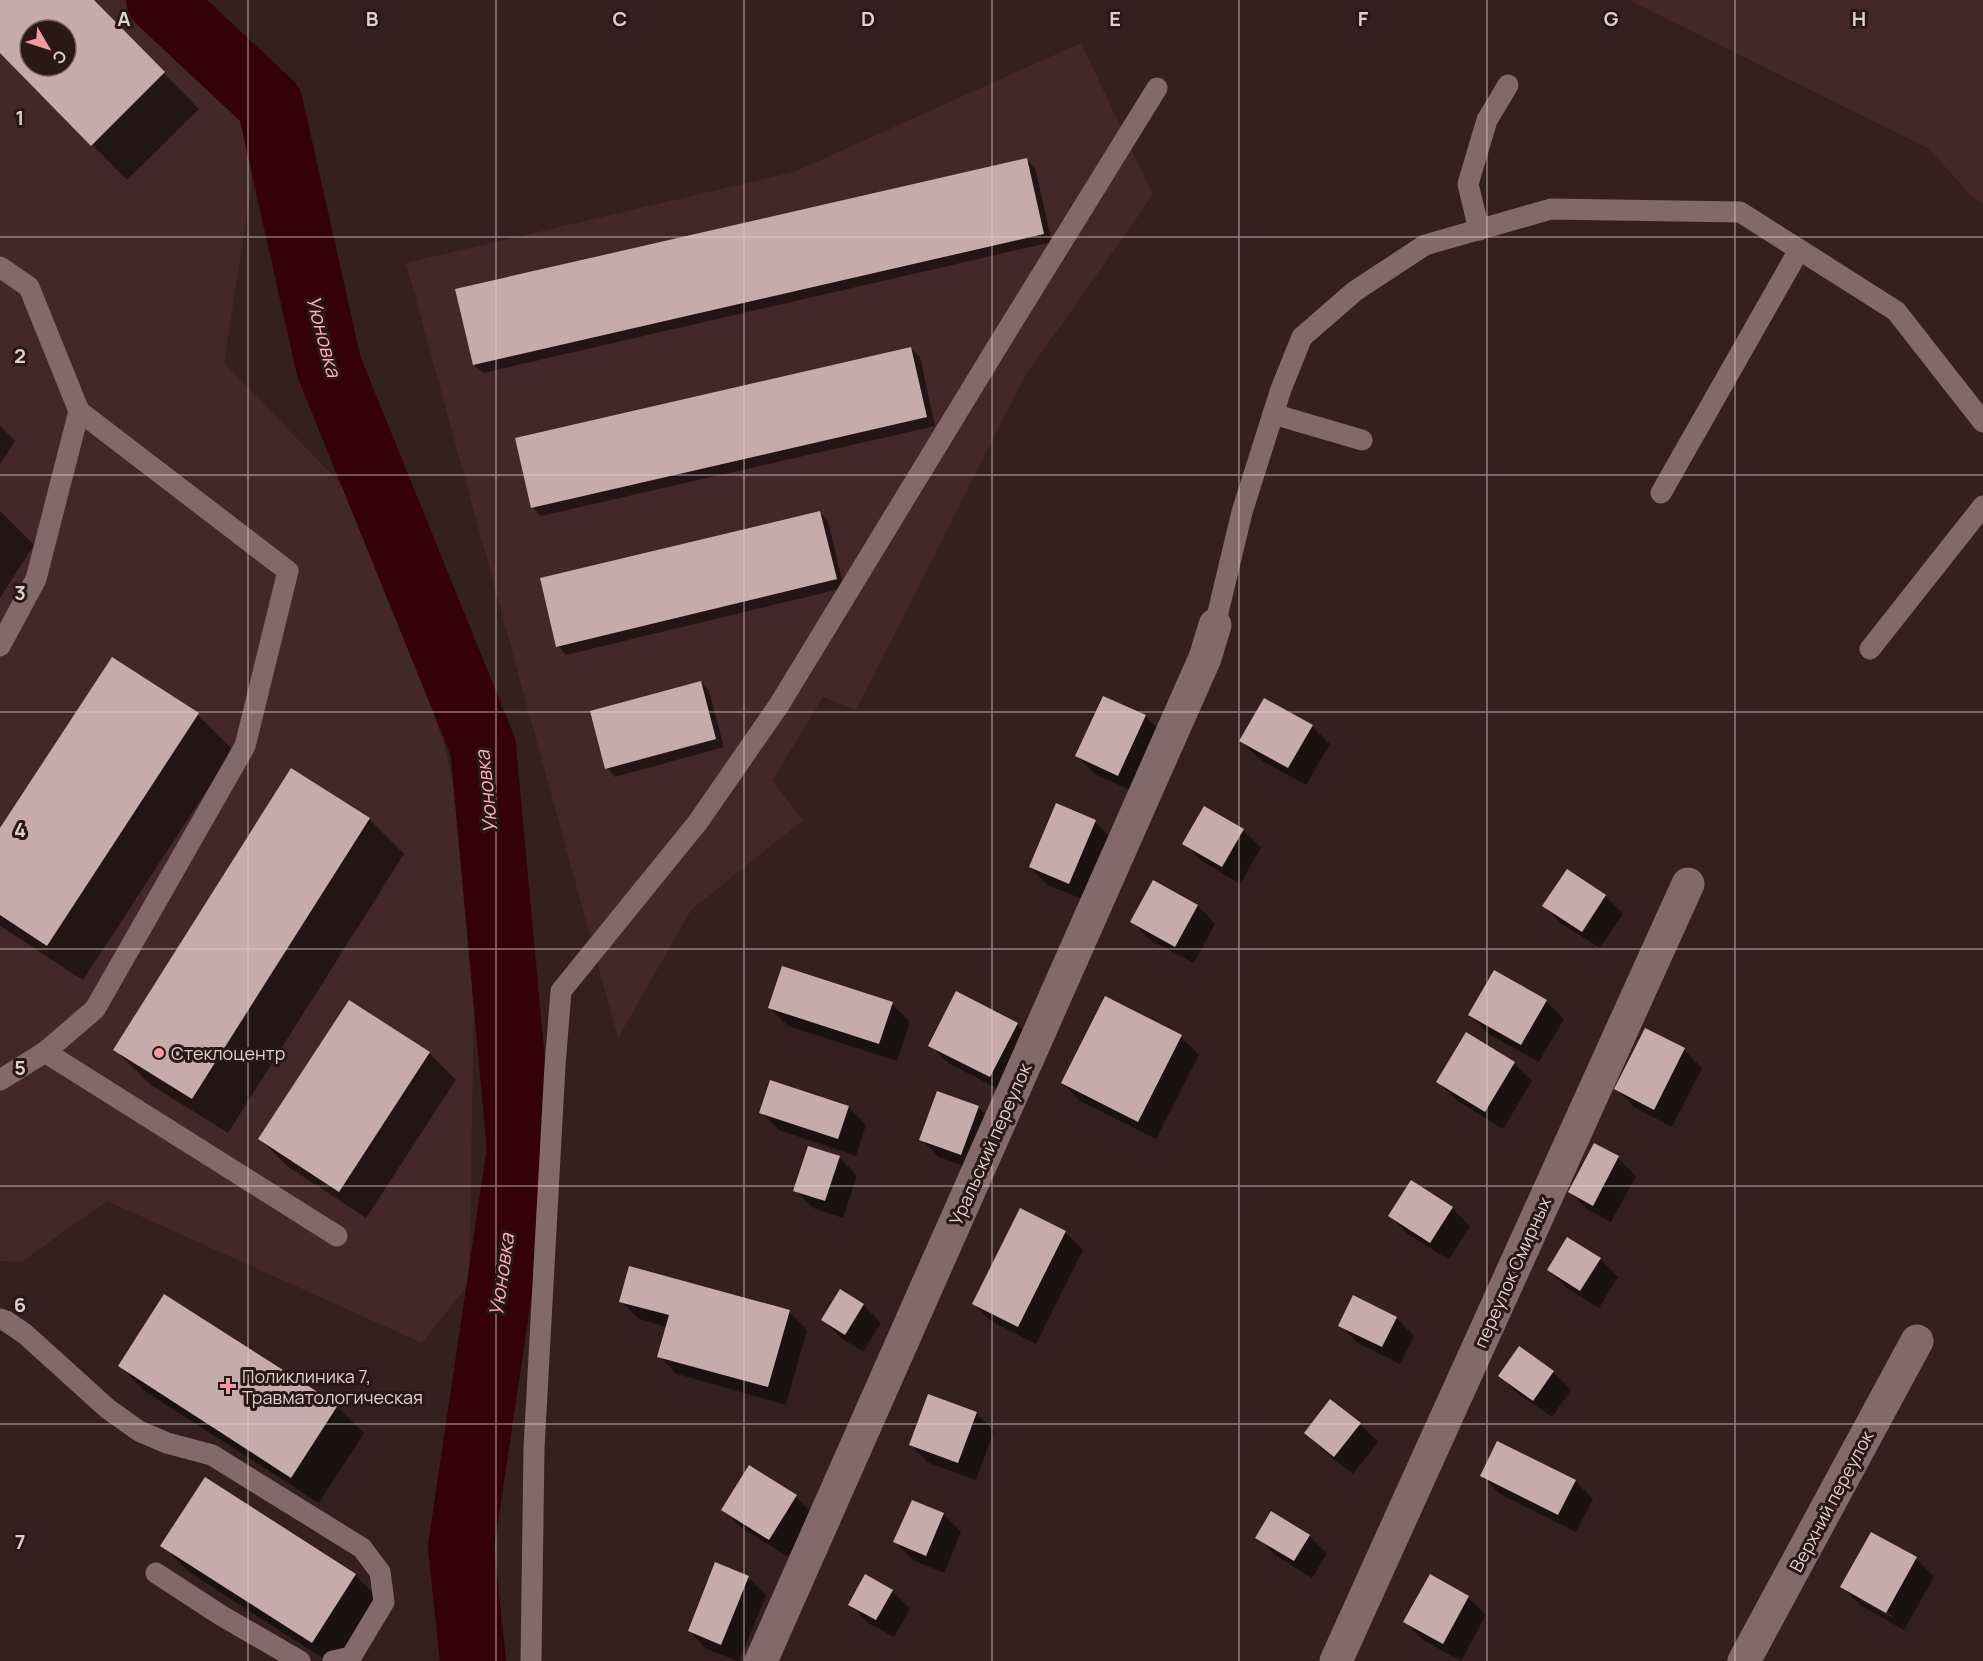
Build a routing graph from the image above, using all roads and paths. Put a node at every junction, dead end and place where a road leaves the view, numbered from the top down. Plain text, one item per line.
1 (1509, 85) dead end
2 (1157, 88) dead end
3 (1479, 230) junction
4 (1799, 250) junction
5 (0, 267) edge
6 (79, 411) junction
7 (1273, 414) junction
8 (1983, 422) edge
9 (1362, 440) dead end
10 (1661, 493) dead end
11 (1983, 506) edge
12 (1215, 625) joint
13 (0, 646) edge
14 (1870, 649) dead end
15 (1688, 884) dead end
16 (45, 1052) junction
17 (0, 1080) edge
18 (338, 1236) dead end
19 (0, 1319) edge
20 (1917, 1341) dead end
21 (156, 1573) dead end
22 (300, 1661) edge
23 (333, 1661) edge
24 (531, 1661) edge
25 (761, 1661) edge
26 (1336, 1661) edge
27 (1744, 1661) edge

1 - 3 lane
2 - 24 lane
3 - 4 lane
3 - 7 lane
4 - 8 lane
4 - 10 lane
5 - 6 lane
6 - 13 lane
6 - 16 lane
7 - 9 lane
7 - 12 lane
11 - 14 lane
12 - 25 street, Уральский переулок
15 - 26 street, переулок Смирных
16 - 17 lane
16 - 18 lane
19 - 23 lane
20 - 27 street, Верхний переулок
21 - 22 lane

